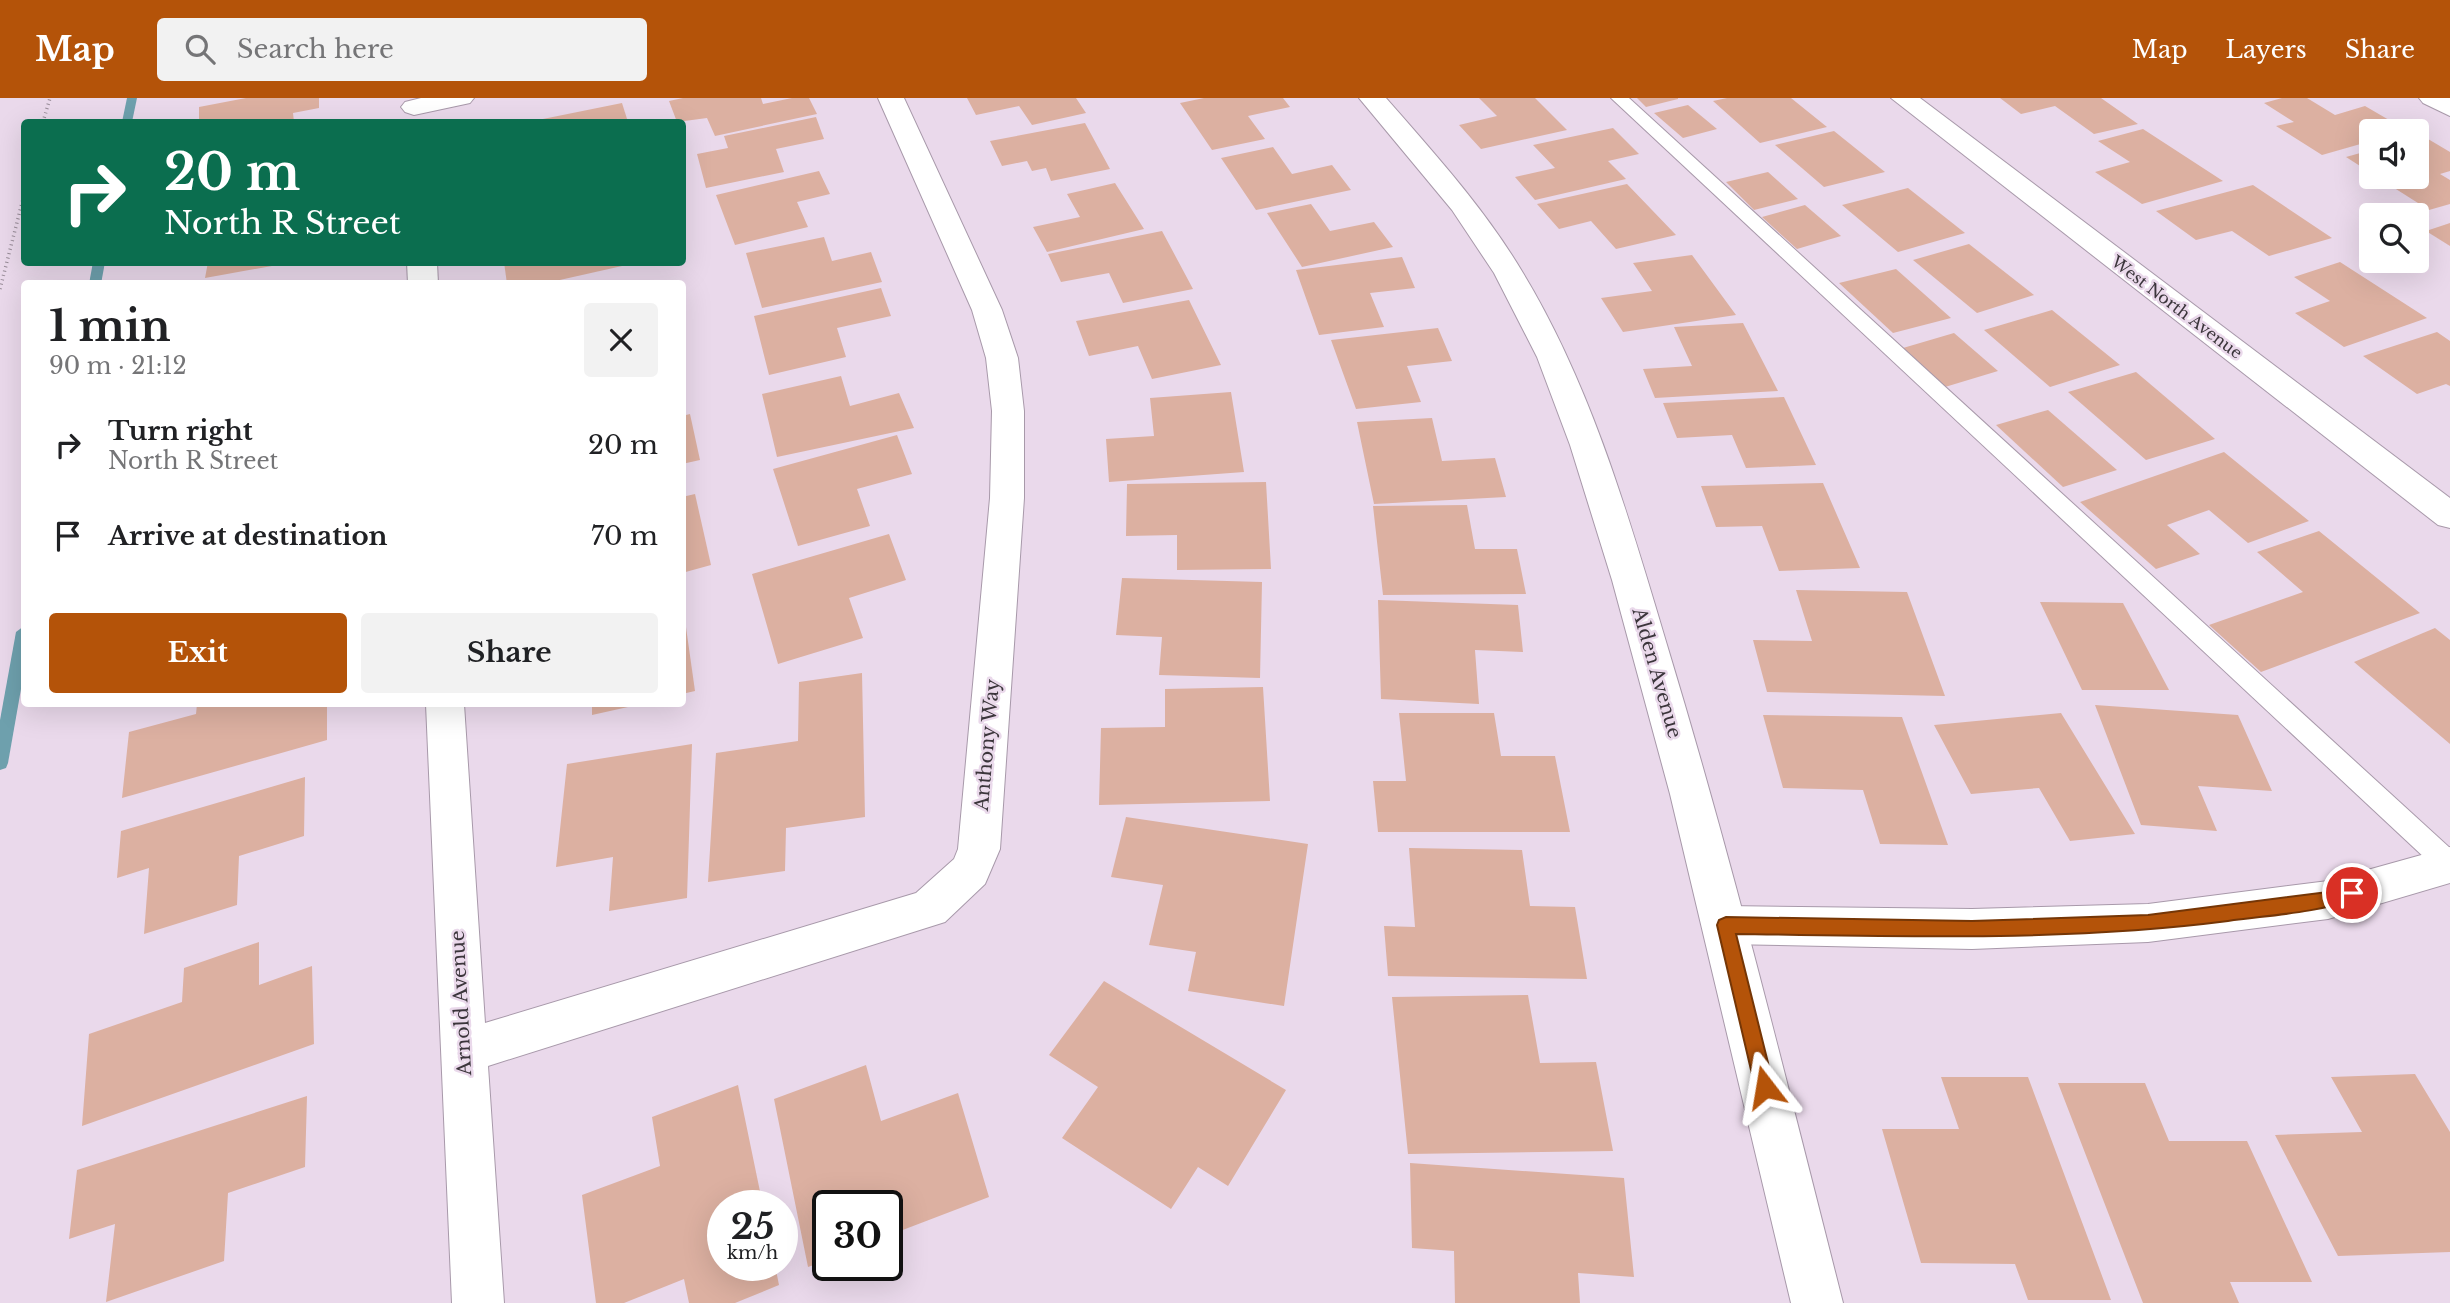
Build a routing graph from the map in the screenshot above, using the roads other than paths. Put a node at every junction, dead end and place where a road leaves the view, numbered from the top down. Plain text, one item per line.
1 (461, 98) edge
2 (891, 98) edge
3 (1372, 98) edge
4 (1619, 98) edge
5 (1903, 98) edge
6 (2432, 98) edge
7 (2450, 108) edge
8 (414, 109) edge
9 (2450, 516) edge
10 (445, 707) edge
11 (2450, 865) edge
12 (1726, 925) junction
13 (463, 1052) junction
14 (478, 1303) edge
15 (1817, 1303) edge

1 - 8 street
2 - 13 street, Anthony Way
3 - 12 street, Alden Avenue
4 - 11 lane
5 - 9 street, West North Avenue
6 - 7 street
10 - 13 street, Arnold Avenue
11 - 12 street
12 - 15 street, Alden Avenue
13 - 14 street, Arnold Avenue

